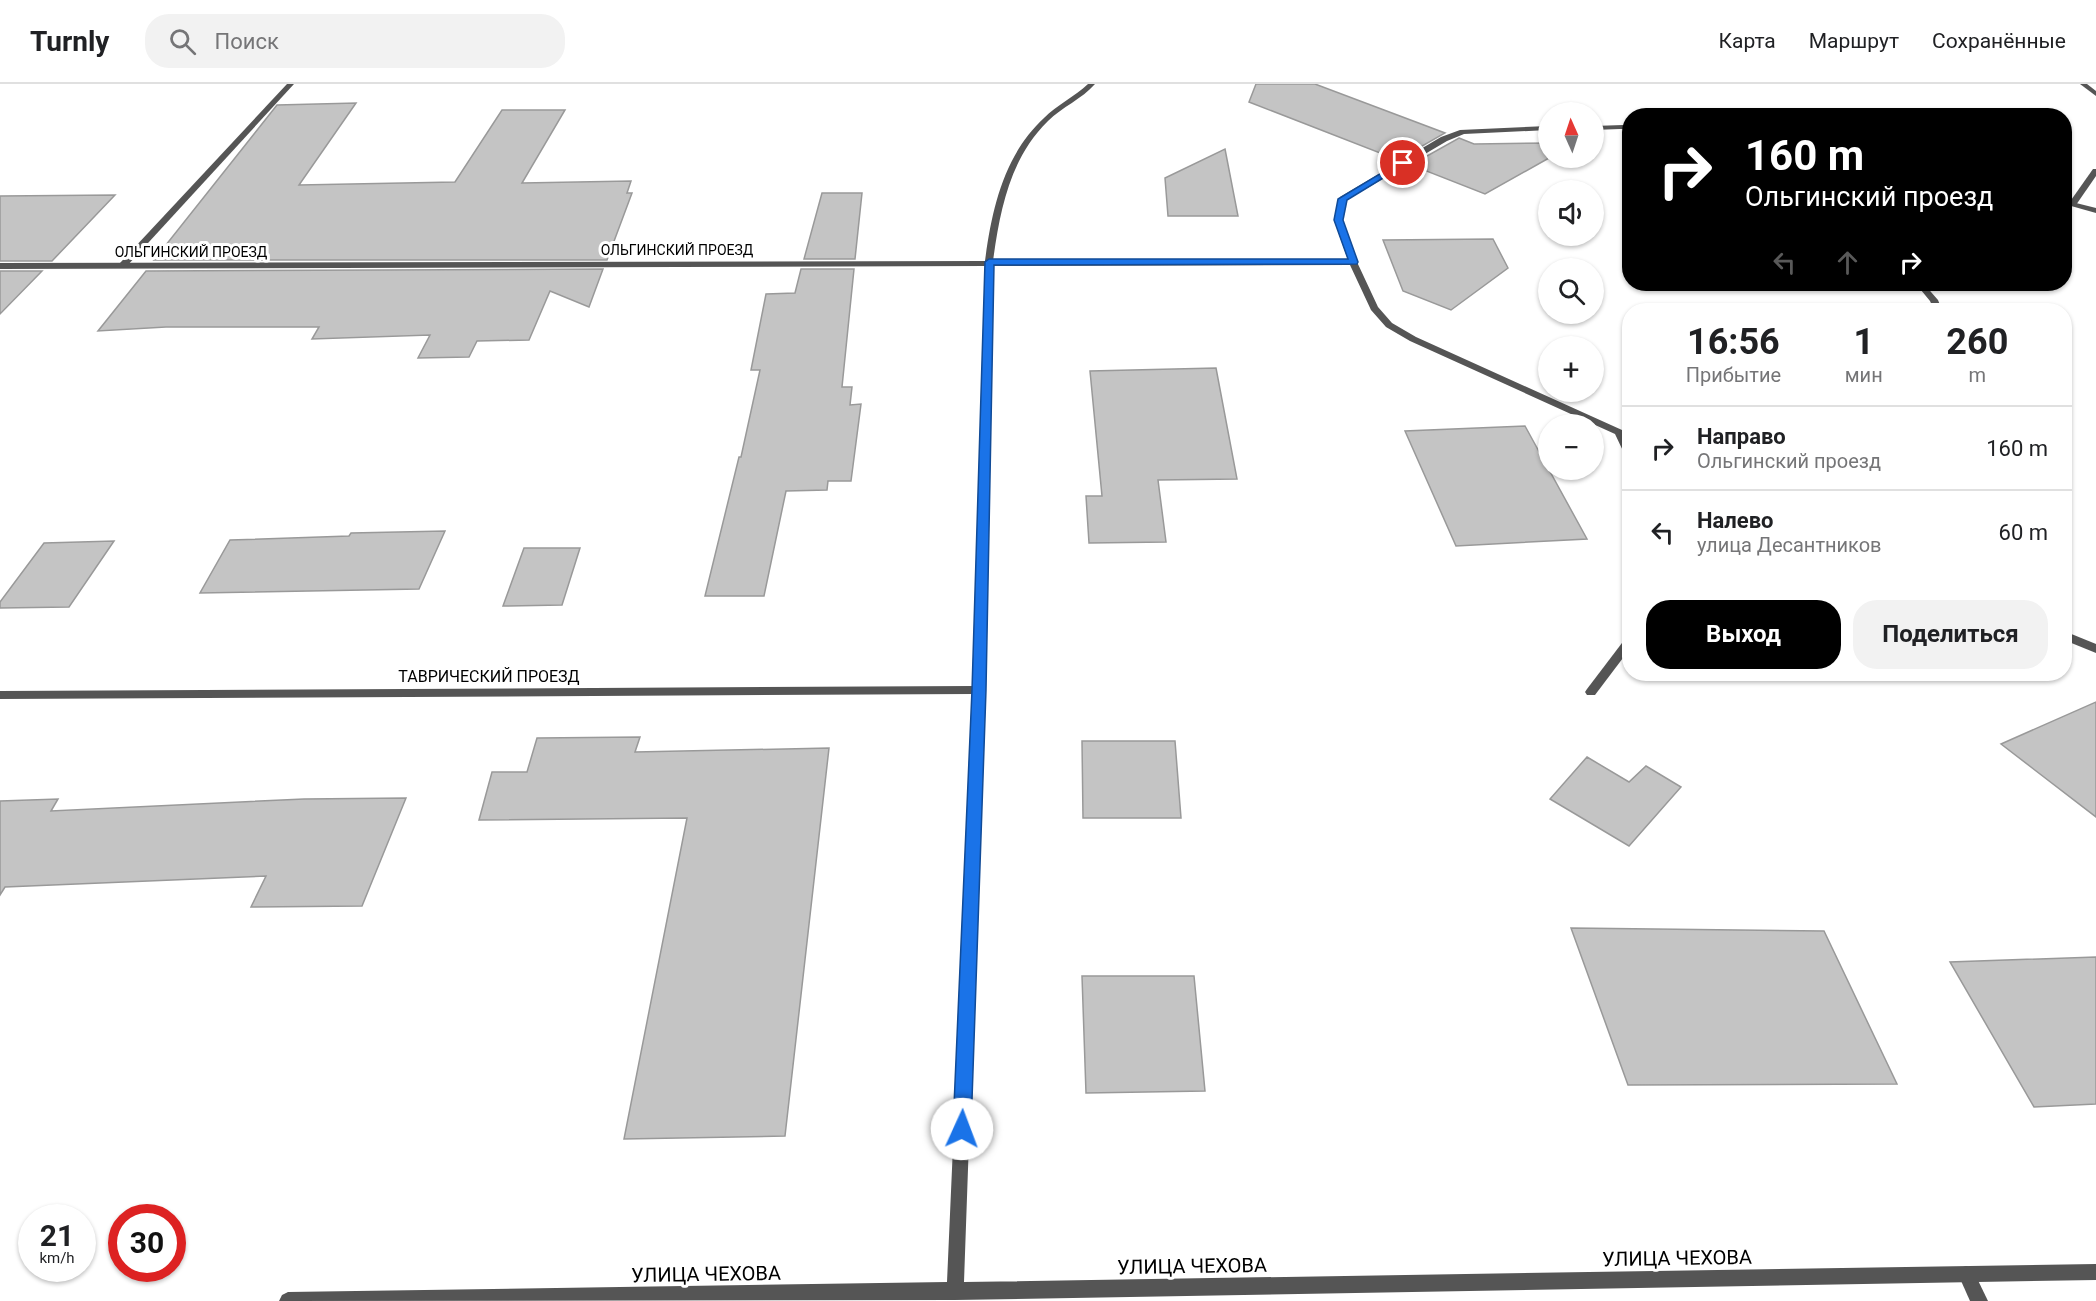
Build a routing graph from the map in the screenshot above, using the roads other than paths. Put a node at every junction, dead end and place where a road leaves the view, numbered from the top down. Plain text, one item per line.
1 (291, 84) edge
2 (1092, 84) edge
3 (2083, 84) edge
4 (2096, 94) edge
5 (1538, 128) edge
6 (1604, 128) edge
7 (1620, 128) dead end
8 (2096, 171) edge
9 (2072, 198) edge
10 (2072, 203) edge
11 (2096, 211) edge
12 (989, 262) junction
13 (1353, 262) junction
14 (123, 265) junction
15 (0, 266) edge
16 (1926, 291) edge
17 (1935, 303) edge
18 (1622, 431) edge
19 (2072, 638) edge
20 (2096, 649) edge
21 (1622, 651) edge
22 (979, 690) junction
23 (1591, 692) dead end
24 (0, 695) edge
25 (2096, 1272) edge
26 (1966, 1274) junction
27 (955, 1291) junction
28 (288, 1301) edge
29 (1979, 1301) edge

1 - 14 street
2 - 12 street
3 - 4 street
5 - 13 street
6 - 7 street
8 - 9 street
10 - 11 street
12 - 13 street, ОЛЬГИНСКИЙ ПРОЕЗД
12 - 14 street, ОЛЬГИНСКИЙ ПРОЕЗД
12 - 22 street
13 - 18 street
14 - 15 street, ОЛЬГИНСКИЙ ПРОЕЗД
16 - 17 street
19 - 20 street
21 - 23 street
22 - 24 street, ТАВРИЧЕСКИЙ ПРОЕЗД
22 - 27 street
25 - 26 street, УЛИЦА ЧЕХОВА
26 - 27 street, УЛИЦА ЧЕХОВА
26 - 29 street
27 - 28 street, УЛИЦА ЧЕХОВА

